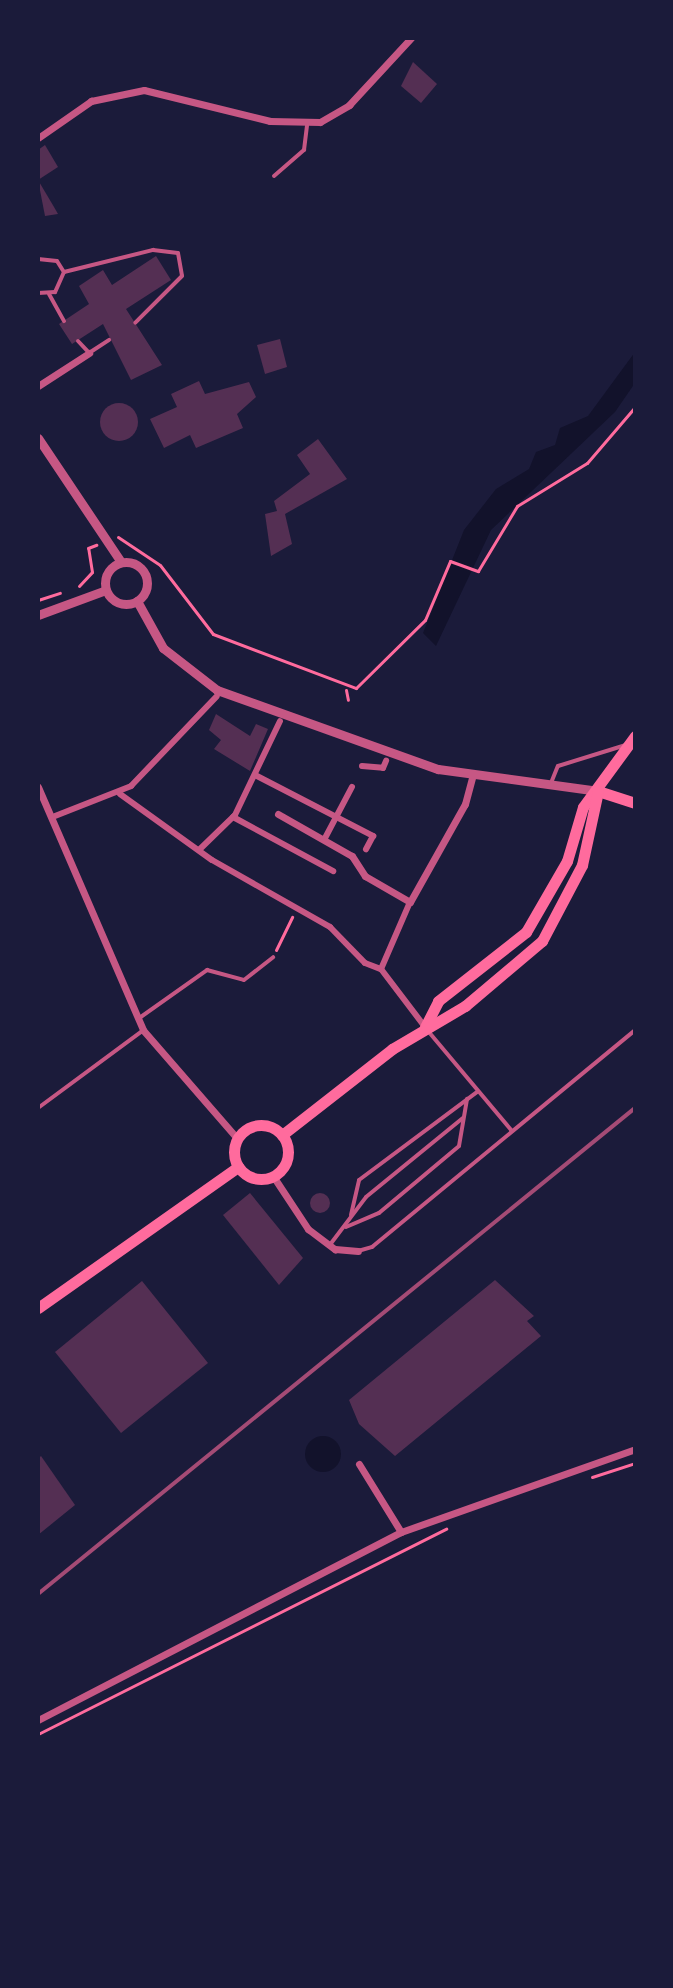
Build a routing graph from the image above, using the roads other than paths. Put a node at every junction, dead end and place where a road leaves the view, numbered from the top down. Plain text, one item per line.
1 (411, 38) edge
2 (307, 125) junction
3 (38, 138) edge
4 (274, 176) dead end
5 (38, 259) edge
6 (64, 272) junction
7 (38, 293) edge
8 (49, 294) junction
9 (64, 321) dead end
10 (135, 323) dead end
11 (109, 340) dead end
12 (78, 341) dead end
13 (89, 353) junction
14 (38, 386) edge
15 (38, 438) edge
16 (121, 562) junction
17 (106, 590) junction
18 (137, 601) junction
19 (38, 615) edge
20 (217, 696) dead end
21 (280, 721) dead end
22 (632, 740) edge
23 (386, 761) dead end
24 (362, 766) dead end
25 (473, 775) junction
26 (257, 776) junction
27 (550, 784) junction
28 (38, 787) edge
29 (352, 787) dead end
30 (598, 791) junction
31 (120, 794) junction
32 (635, 803) edge
33 (278, 814) dead end
34 (55, 816) dead end
35 (233, 817) junction
36 (340, 818) junction
37 (324, 840) junction
38 (366, 849) dead end
39 (199, 850) junction
40 (333, 871) dead end
41 (410, 902) junction
42 (273, 957) road end
43 (381, 969) junction
44 (138, 1019) junction
45 (425, 1027) junction
46 (143, 1030) junction
47 (635, 1030) edge
48 (477, 1092) junction
49 (467, 1099) junction
50 (38, 1108) edge
51 (465, 1116) junction
52 (511, 1130) junction
53 (282, 1135) junction
54 (237, 1138) junction
55 (238, 1167) junction
56 (273, 1176) junction
57 (351, 1216) junction
58 (346, 1227) junction
59 (329, 1246) junction
60 (358, 1251) joint
61 (38, 1308) edge
62 (635, 1449) edge
63 (359, 1464) dead end
64 (401, 1532) junction
65 (38, 1720) edge

1 - 2 street
2 - 3 street
2 - 4 lane
5 - 6 lane
6 - 8 lane
6 - 10 lane
7 - 8 lane
8 - 9 lane
11 - 13 lane
12 - 13 lane
13 - 14 street
15 - 16 street
16 - 17 street
16 - 18 street
17 - 18 street
17 - 19 street
18 - 25 street
20 - 31 street
21 - 26 street
22 - 27 lane
22 - 30 main road
23 - 24 street
25 - 27 street
25 - 41 street
26 - 35 street
26 - 36 street
27 - 30 street
28 - 44 street
29 - 36 street
30 - 32 main road
30 - 45 main road
30 - 45 main road
31 - 34 street
31 - 39 street
33 - 37 street
35 - 39 street
35 - 40 street
36 - 37 street
36 - 38 street
37 - 41 street
39 - 43 street
41 - 43 street
42 - 44 lane
43 - 45 street
44 - 46 street
45 - 48 lane
45 - 53 main road
46 - 50 lane
46 - 54 street
47 - 52 lane
48 - 49 lane
48 - 52 lane
49 - 51 lane
49 - 57 lane
51 - 57 lane
51 - 58 lane
52 - 60 lane
53 - 54 main road
53 - 56 main road
54 - 55 main road
55 - 56 main road
55 - 61 main road
56 - 59 street
57 - 58 lane
58 - 59 lane
59 - 60 street
62 - 64 street
63 - 64 street
64 - 65 street

